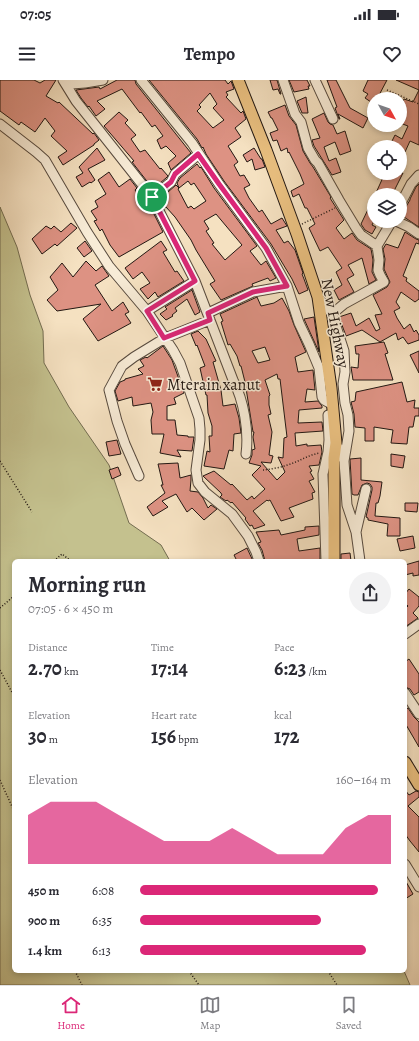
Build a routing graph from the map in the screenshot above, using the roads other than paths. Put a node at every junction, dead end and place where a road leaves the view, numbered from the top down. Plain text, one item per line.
1 (63, 80) edge
2 (66, 80) edge
3 (103, 80) edge
4 (141, 80) edge
5 (238, 80) edge
6 (283, 80) edge
7 (315, 80) edge
8 (333, 120) dead end
9 (0, 124) edge
10 (198, 154) junction
11 (419, 175) edge
12 (407, 192) edge
13 (152, 197) junction
14 (407, 226) edge
15 (388, 228) edge
16 (419, 234) edge
17 (377, 246) junction
18 (195, 281) junction
19 (287, 286) junction
20 (318, 296) junction
21 (147, 311) junction
22 (332, 314) junction
23 (209, 317) junction
24 (164, 338) junction
25 (330, 403) junction
26 (336, 444) junction
27 (328, 452) junction
28 (246, 454) dead end
29 (344, 460) junction
30 (139, 476) dead end
31 (366, 489) dead end
32 (356, 532) junction
33 (258, 559) edge
34 (326, 559) edge
35 (334, 559) edge
36 (360, 559) edge
37 (419, 624) edge
38 (407, 637) edge
39 (407, 695) edge
40 (419, 714) edge
41 (407, 765) edge
42 (419, 785) edge
43 (407, 867) edge
44 (419, 887) edge

1 - 13 street
2 - 3 street
4 - 10 street
5 - 20 main road, New Highway
6 - 17 street
7 - 8 street
9 - 21 street
10 - 13 street
10 - 19 street
11 - 12 street
13 - 18 street
14 - 16 street
15 - 17 street
17 - 22 street
18 - 21 street
18 - 23 street
19 - 23 street
19 - 25 street
20 - 22 street
20 - 25 main road, New Highway
21 - 24 street
22 - 29 street
23 - 24 street
23 - 28 street
24 - 30 street
24 - 33 street
25 - 26 main road, New Highway
25 - 27 street
26 - 27 street
26 - 29 street
26 - 35 main road, New Highway
27 - 34 street
29 - 32 street
31 - 32 street
32 - 36 street
37 - 38 street
39 - 40 street
41 - 42 main road
43 - 44 street

